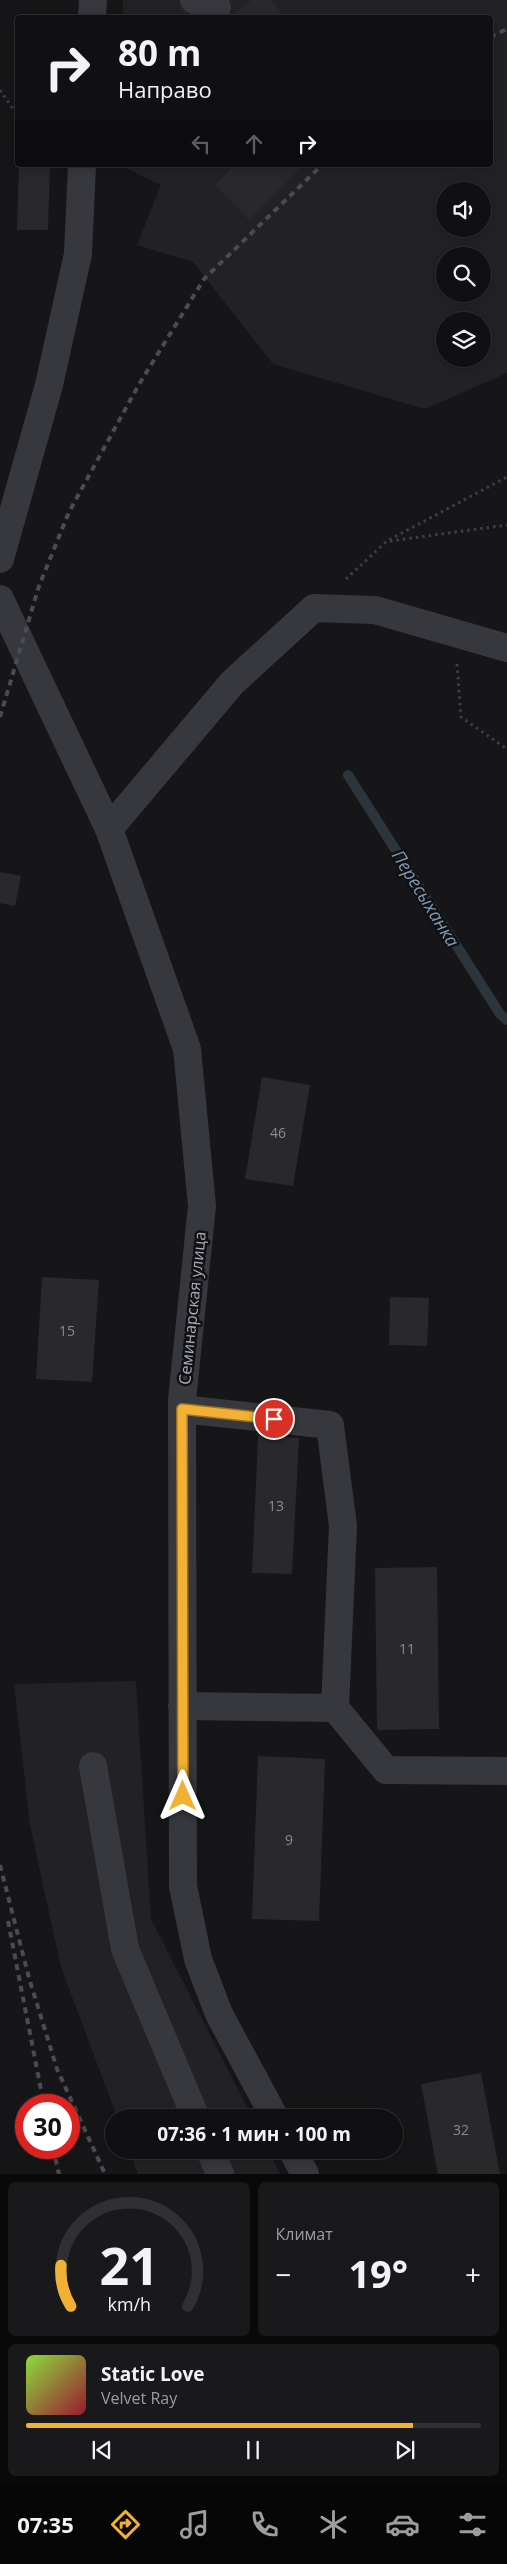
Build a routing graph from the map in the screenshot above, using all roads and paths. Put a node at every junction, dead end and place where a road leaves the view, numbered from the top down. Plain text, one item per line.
1 (93, 0) edge
2 (92, 15) edge
3 (0, 90) edge
4 (15, 112) edge
5 (82, 167) edge
6 (507, 476) edge
7 (507, 525) edge
8 (387, 541) junction
9 (0, 559) edge
10 (0, 599) edge
11 (314, 608) junction
12 (455, 632) junction
13 (507, 648) edge
14 (507, 749) edge
15 (109, 829) junction
16 (182, 1409) junction
17 (182, 1706) junction
18 (335, 1708) junction
19 (93, 1766) dead end
20 (507, 1771) edge
21 (192, 2109) edge
22 (270, 2109) edge
23 (214, 2159) edge
24 (297, 2159) edge
25 (220, 2174) edge
26 (305, 2174) edge

1 - 2 street
3 - 4 path
5 - 9 street
6 - 8 path
7 - 8 path
8 - 11 path
10 - 15 street, Семинарская улица
11 - 12 street
11 - 15 street
12 - 13 street
12 - 14 path
15 - 16 street, Семинарская улица
16 - 17 street, Семинарская улица
16 - 18 street
17 - 18 street
17 - 22 street, Семинарская улица
18 - 20 street
19 - 21 street
23 - 25 street
24 - 26 street

